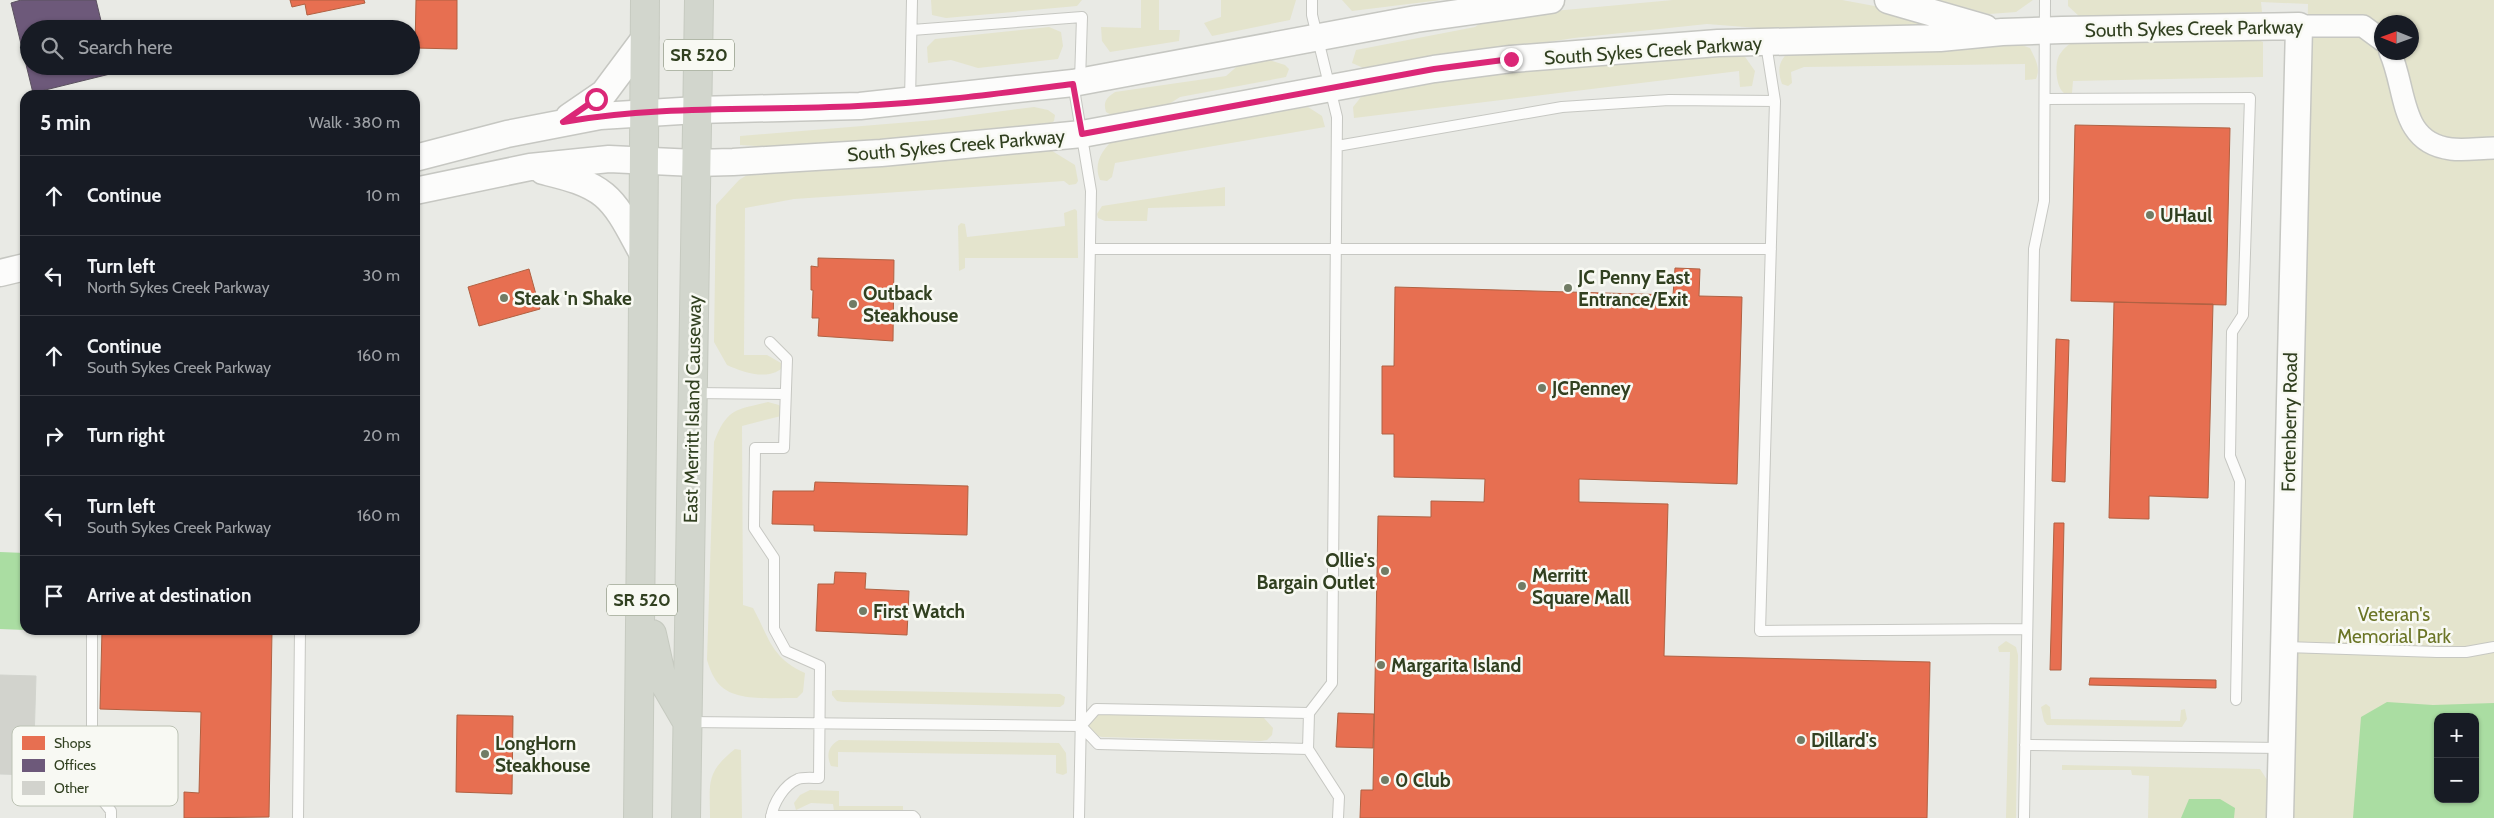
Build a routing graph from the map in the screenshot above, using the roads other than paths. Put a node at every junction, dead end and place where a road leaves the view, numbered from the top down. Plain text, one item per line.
1 (645, 0) edge
2 (699, 0) edge
3 (912, 0) edge
4 (1312, 0) edge
5 (1551, 0) edge
6 (1888, 0) edge
7 (2045, 0) edge
8 (2299, 26) junction
9 (912, 30) junction
10 (2046, 30) junction
11 (2002, 32) junction
12 (2374, 34) edge
13 (1319, 36) junction
14 (645, 38) junction
15 (1766, 43) junction
16 (2393, 60) edge
17 (1077, 83) junction
18 (1331, 89) junction
19 (2046, 99) junction
20 (1775, 101) junction
21 (910, 102) junction
22 (697, 110) junction
23 (644, 114) junction
24 (563, 122) junction
25 (1082, 134) junction
26 (1337, 146) junction
27 (2494, 148) edge
28 (420, 157) edge
29 (644, 160) junction
30 (696, 163) junction
31 (530, 167) junction
32 (420, 190) edge
33 (1091, 249) junction
34 (1335, 249) junction
35 (1771, 249) junction
36 (643, 254) junction
37 (20, 268) edge
38 (0, 273) edge
39 (770, 342) dead end
40 (692, 393) junction
41 (785, 394) junction
42 (643, 538) junction
43 (2027, 629) junction
44 (92, 635) edge
45 (300, 635) edge
46 (2284, 647) junction
47 (2494, 647) edge
48 (2236, 700) dead end
49 (1309, 713) junction
50 (687, 722) junction
51 (820, 722) junction
52 (92, 726) edge
53 (1081, 726) junction
54 (2025, 744) junction
55 (2281, 748) junction
56 (1308, 749) junction
57 (107, 806) edge
58 (771, 817) edge
59 (111, 818) edge
60 (298, 818) edge
61 (638, 818) edge
62 (686, 818) edge
63 (915, 818) edge
64 (1079, 818) edge
65 (1338, 818) edge
66 (2024, 818) edge
67 (2280, 818) edge

1 - 14 main road, SR 520
2 - 22 main road, East Merritt Island Causeway / SR 520
3 - 9 lane
4 - 13 lane
5 - 13 street
6 - 11 street, South Sykes Creek Parkway
7 - 10 lane
8 - 10 street, South Sykes Creek Parkway
8 - 12 street, South Sykes Creek Parkway
8 - 46 street, Fortenberry Road
9 - 17 lane
9 - 21 lane
10 - 11 street, South Sykes Creek Parkway
10 - 19 lane
11 - 15 street, South Sykes Creek Parkway
13 - 17 street
13 - 18 lane
14 - 23 main road, SR 520
14 - 24 street
15 - 18 street, South Sykes Creek Parkway
15 - 20 lane
16 - 27 street
17 - 21 street
17 - 25 lane
18 - 25 street, South Sykes Creek Parkway
18 - 26 lane
19 - 43 lane
19 - 48 lane
20 - 26 lane
20 - 35 lane
21 - 22 street
22 - 23 street
22 - 30 main road, East Merritt Island Causeway / SR 520
23 - 24 street
23 - 29 main road, SR 520
24 - 28 street
25 - 30 street, South Sykes Creek Parkway
25 - 33 lane
26 - 34 lane
29 - 30 street, South Sykes Creek Parkway
29 - 31 street, South Sykes Creek Parkway
29 - 36 main road, SR 520
30 - 40 main road, East Merritt Island Causeway / SR 520
31 - 32 street, South Sykes Creek Parkway
31 - 36 street
33 - 34 lane
33 - 53 lane
34 - 35 lane
34 - 49 lane
35 - 43 lane
36 - 42 main road, SR 520
37 - 38 street
39 - 41 lane
40 - 41 lane
40 - 50 main road, East Merritt Island Causeway / SR 520
41 - 51 lane
42 - 50 main road
42 - 61 main road, SR 520
43 - 54 lane
44 - 52 lane
45 - 60 lane
46 - 47 lane
46 - 55 street, Fortenberry Road
49 - 53 lane
49 - 56 lane
50 - 51 lane
50 - 62 main road, East Merritt Island Causeway / SR 520
51 - 53 lane
51 - 58 lane
53 - 56 lane
53 - 64 lane
54 - 55 lane
54 - 66 lane
55 - 67 street, Fortenberry Road
56 - 65 lane
57 - 59 lane
58 - 63 lane

